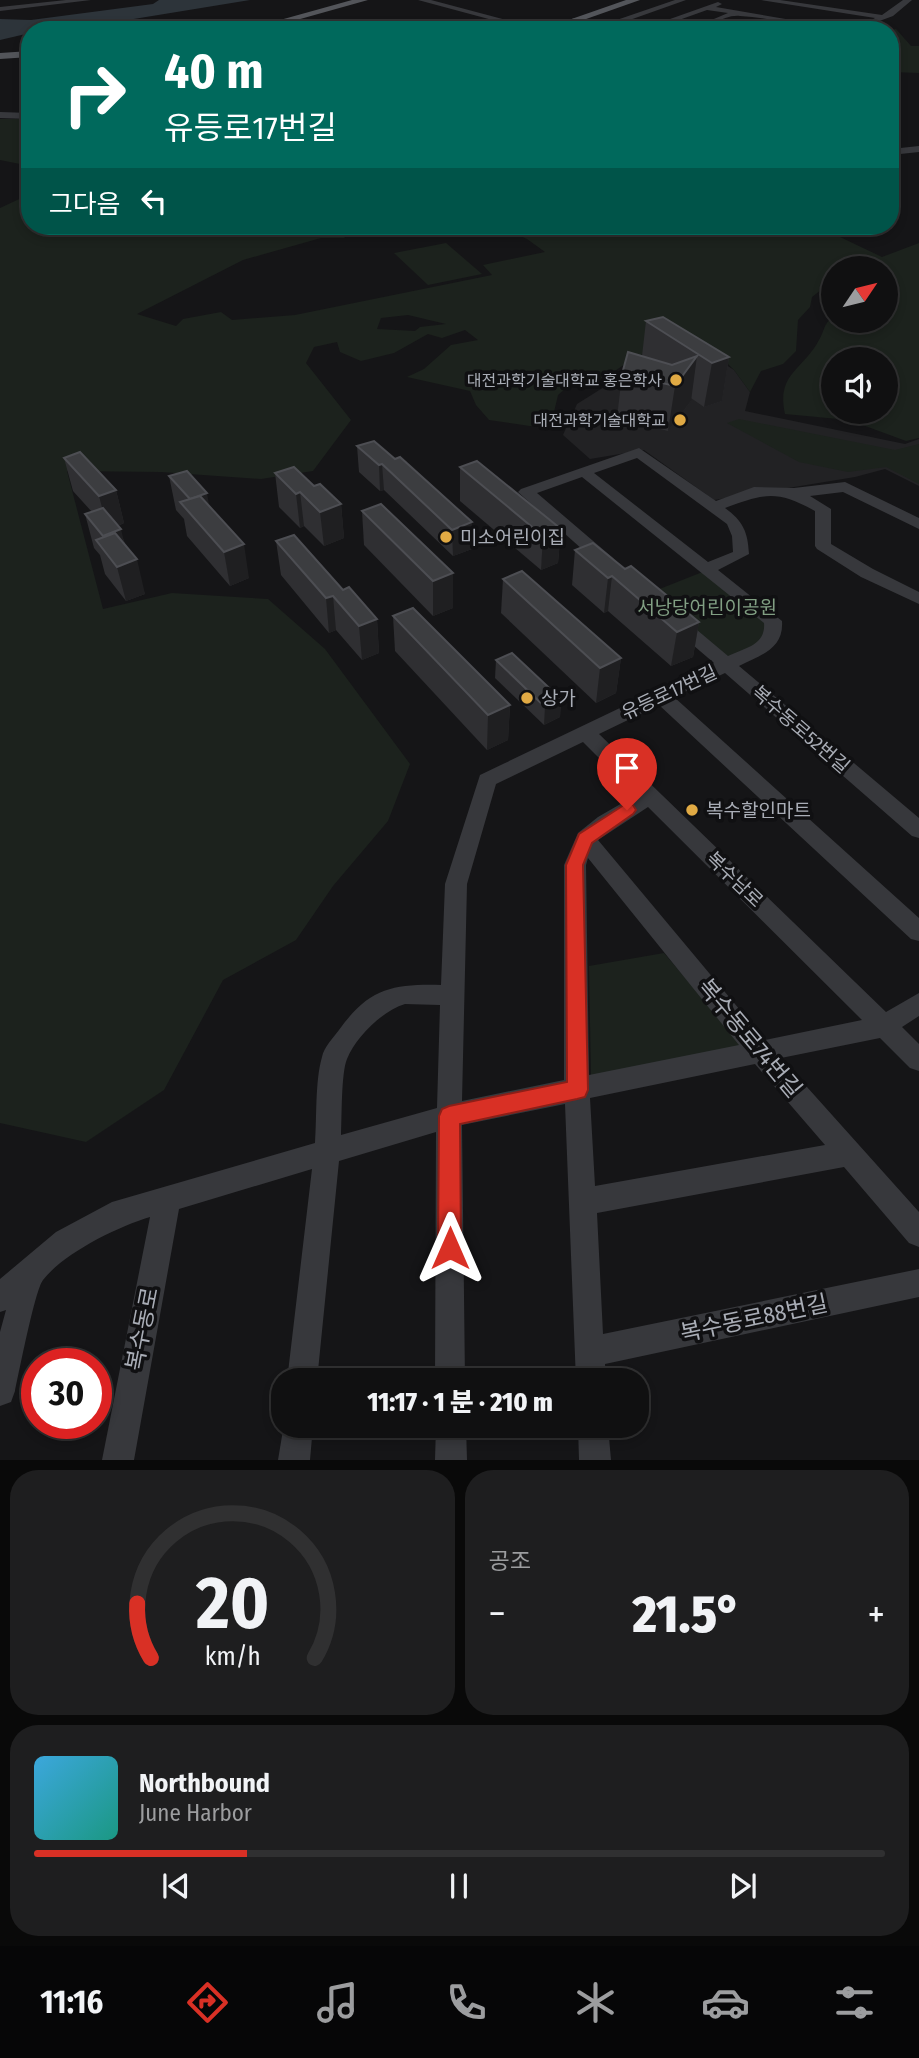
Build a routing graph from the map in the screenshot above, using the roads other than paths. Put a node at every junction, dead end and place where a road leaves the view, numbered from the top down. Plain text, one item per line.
1 (87, 0) edge
2 (363, 0) edge
3 (422, 0) edge
4 (682, 0) edge
5 (731, 0) edge
6 (769, 0) edge
7 (633, 1) edge
8 (909, 4) edge
9 (888, 5) dead end
10 (899, 6) junction
11 (660, 8) junction
12 (707, 8) junction
13 (0, 9) edge
14 (689, 14) junction
15 (734, 14) junction
16 (884, 17) junction
17 (574, 20) junction
18 (287, 21) edge
19 (505, 21) edge
20 (571, 21) edge
21 (578, 21) edge
22 (621, 21) edge
23 (669, 21) edge
24 (715, 21) edge
25 (786, 21) edge
26 (874, 21) edge
27 (21, 55) edge
28 (0, 56) edge
29 (21, 106) dead end
30 (2, 115) edge
31 (21, 116) edge
32 (919, 149) edge
33 (899, 154) edge
34 (899, 157) edge
35 (919, 160) edge
36 (584, 472) junction
37 (794, 494) junction
38 (713, 507) junction
39 (919, 524) edge
40 (708, 568) junction
41 (621, 574) edge
42 (919, 599) edge
43 (663, 611) edge
44 (726, 665) junction
45 (661, 696) junction
46 (585, 733) junction
47 (650, 796) junction
48 (919, 830) edge
49 (585, 839) junction
50 (919, 932) edge
51 (453, 995) junction
52 (919, 1003) edge
53 (884, 1026) junction
54 (760, 1052) junction
55 (919, 1060) edge
56 (577, 1090) junction
57 (449, 1116) junction
58 (327, 1150) junction
59 (850, 1153) junction
60 (167, 1199) junction
61 (583, 1202) junction
62 (919, 1233) edge
63 (29, 1273) junction
64 (919, 1283) edge
65 (0, 1298) edge
66 (590, 1352) junction
67 (303, 1368) edge
68 (450, 1368) edge
69 (591, 1368) edge
70 (0, 1391) edge
71 (297, 1438) edge
72 (451, 1438) edge
73 (594, 1438) edge
74 (118, 1460) edge
75 (294, 1460) edge
76 (451, 1460) edge
77 (595, 1460) edge

1 - 13 street
2 - 18 main road
3 - 19 street
4 - 11 street
5 - 12 street
6 - 15 street
6 - 16 street
7 - 11 street
7 - 17 main road
8 - 10 street
9 - 10 street
10 - 16 street
11 - 14 street
11 - 22 street
12 - 14 street
12 - 15 street
14 - 23 street
15 - 24 street
15 - 25 street
16 - 26 street
17 - 20 main road
17 - 21 street
27 - 28 main road
29 - 30 street
30 - 31 street
32 - 33 street
34 - 35 street
36 - 38 street
36 - 40 street, 유등로17번길
36 - 41 street
37 - 38 street
37 - 39 street
37 - 42 street
38 - 40 street
40 - 44 street, 유등로17번길
43 - 44 street, 복수동로52번길
44 - 45 street, 유등로17번길
44 - 48 street, 복수동로52번길
45 - 46 street, 유등로17번길
45 - 50 street
46 - 47 street, 복수남로
46 - 51 street, 유등로17번길
47 - 49 street
47 - 53 street, 복수남로
49 - 54 street, 복수동로74번길
49 - 56 street
51 - 57 street, 유등로17번길
51 - 58 street
52 - 53 street
53 - 54 street
53 - 55 street, 복수남로
54 - 56 street
54 - 59 street, 복수동로74번길
56 - 57 street
56 - 61 street
57 - 58 street
57 - 68 street, 유등로17번길
58 - 60 street
58 - 67 street
59 - 61 street
59 - 62 street, 복수동로74번길
60 - 63 street
60 - 74 street, 복수동로
61 - 66 street
63 - 65 street
63 - 70 street
64 - 66 street, 복수동로88번길
66 - 69 street
71 - 75 street
72 - 76 street
73 - 77 street

